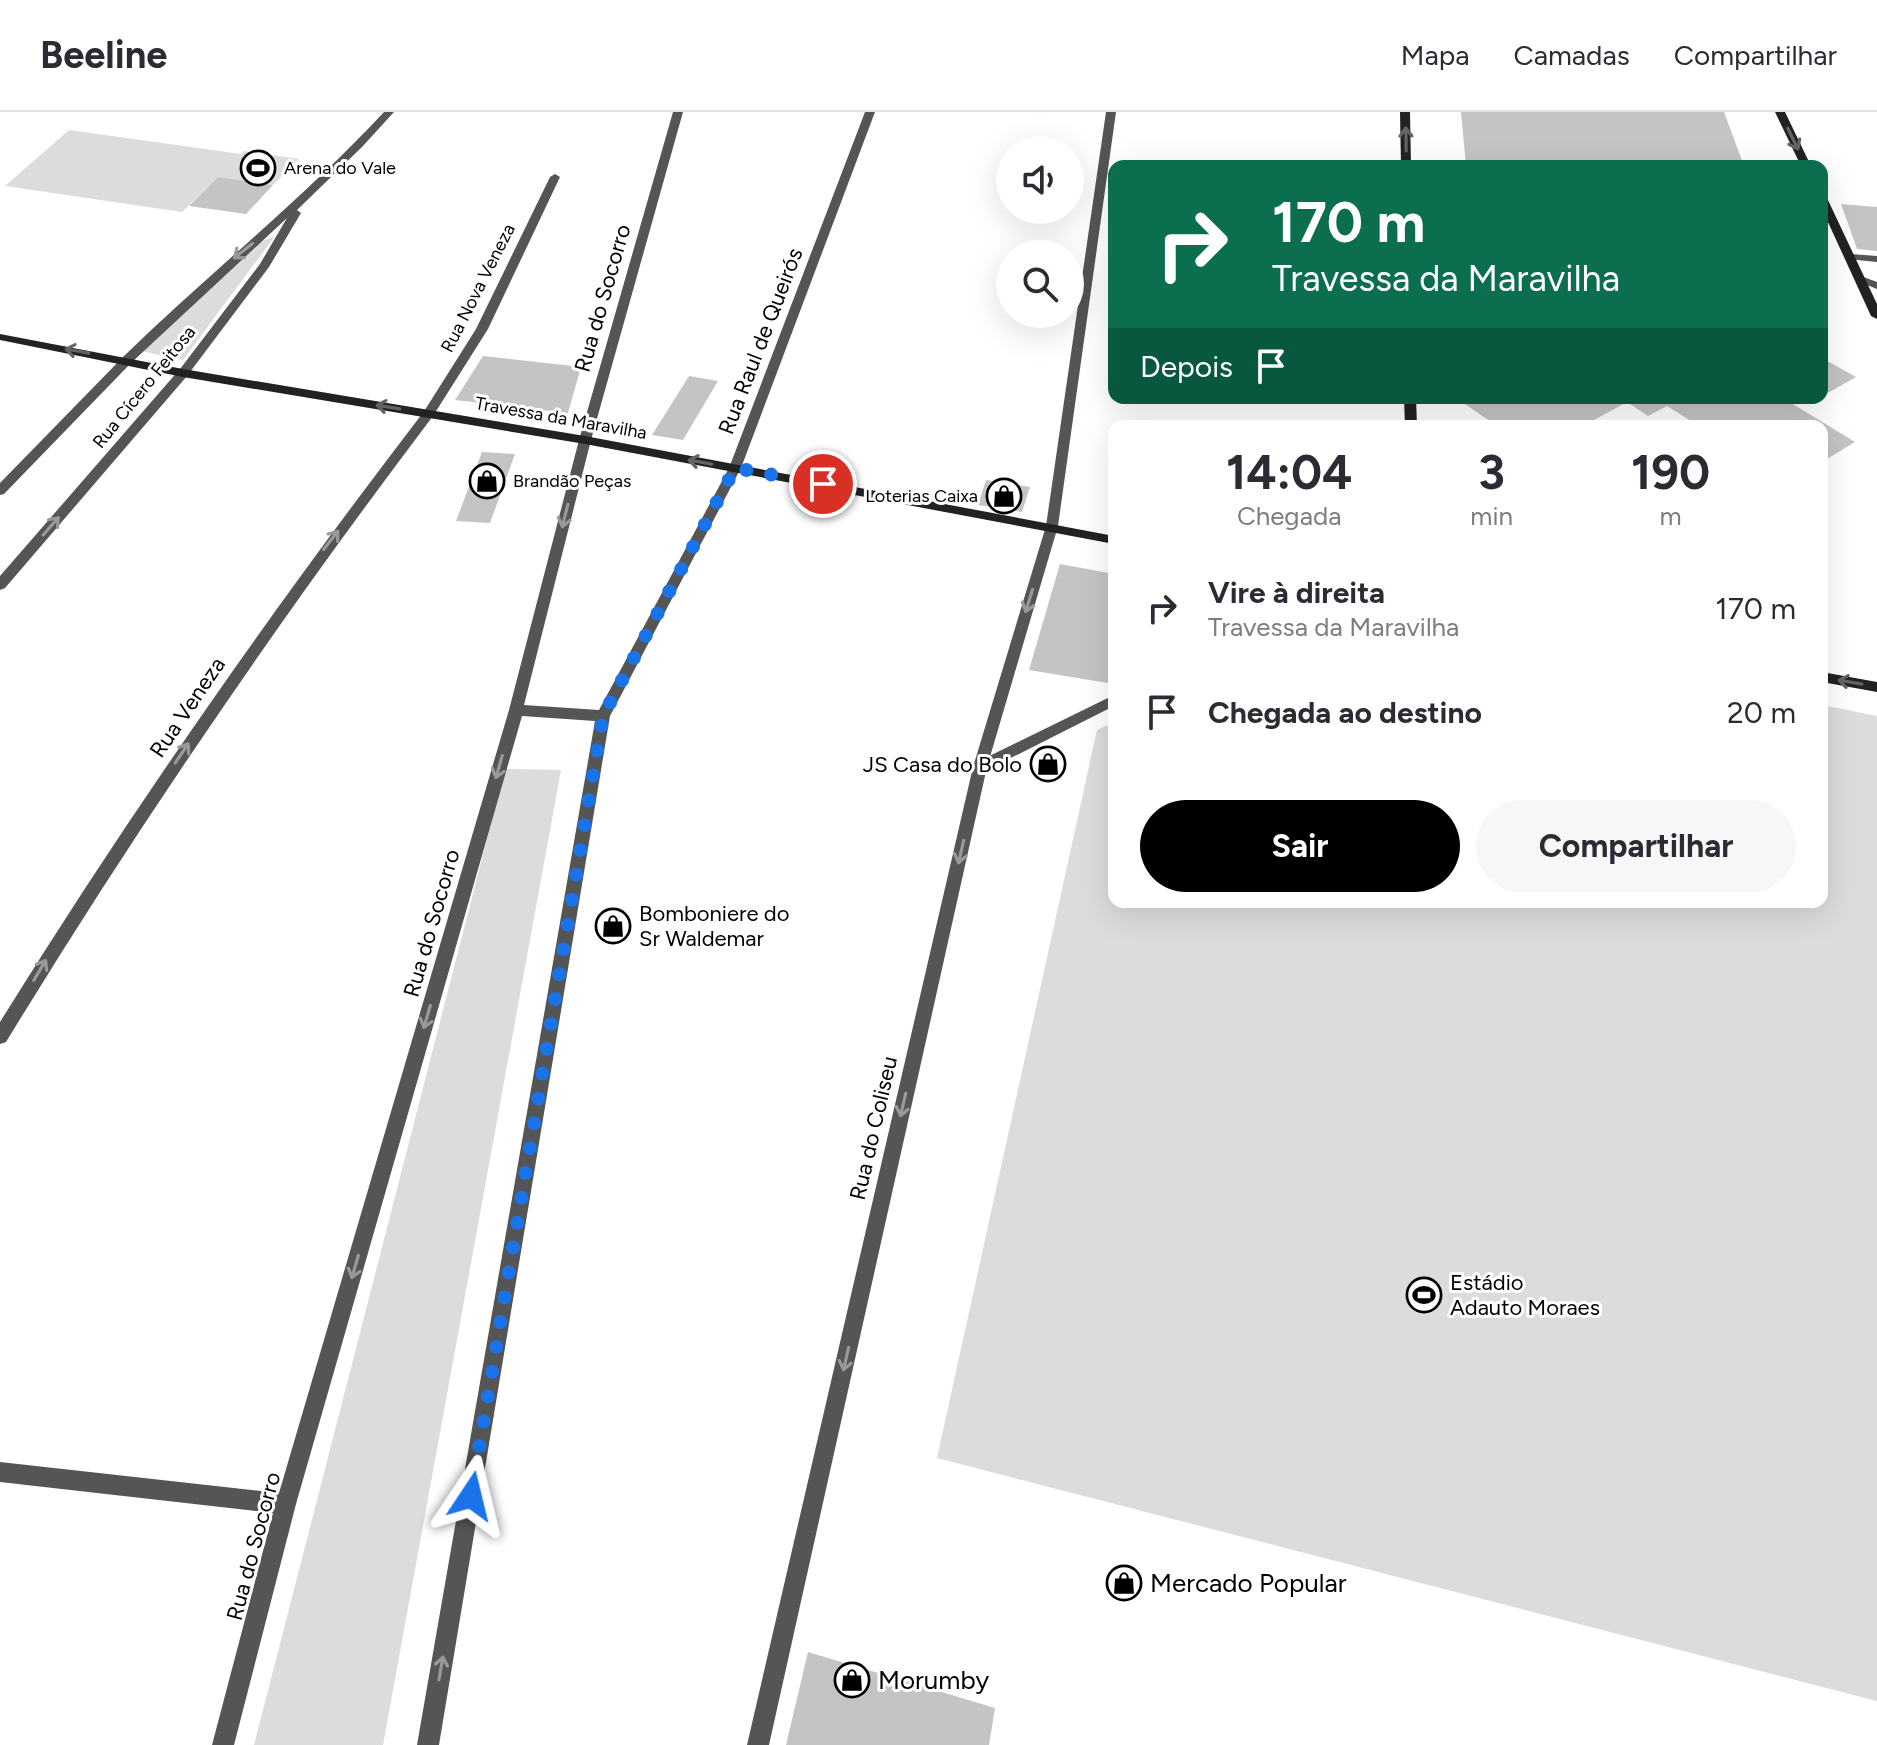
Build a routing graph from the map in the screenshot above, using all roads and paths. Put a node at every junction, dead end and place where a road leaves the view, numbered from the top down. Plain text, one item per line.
1 (389, 112) edge
2 (678, 112) edge
3 (870, 112) edge
4 (1111, 112) edge
5 (1405, 112) edge
6 (1780, 112) edge
7 (1406, 160) edge
8 (1803, 160) edge
9 (555, 177) dead end
10 (303, 202) junction
11 (1828, 210) edge
12 (1851, 257) junction
13 (1877, 259) edge
14 (1861, 279) junction
15 (1877, 286) edge
16 (1877, 316) edge
17 (0, 337) edge
18 (127, 360) junction
19 (183, 373) junction
20 (429, 413) junction
21 (585, 440) junction
22 (735, 468) junction
23 (0, 491) edge
24 (1052, 526) junction
25 (1108, 539) edge
26 (0, 585) edge
27 (1828, 678) edge
28 (1877, 687) edge
29 (1108, 703) edge
30 (516, 710) junction
31 (603, 716) junction
32 (980, 767) junction
33 (0, 1037) edge
34 (0, 1472) edge
35 (286, 1504) junction
36 (223, 1745) edge
37 (428, 1745) edge
38 (758, 1745) edge

1 - 10 street, Rua Cícero Feitosa
2 - 21 street, Rua do Socorro
3 - 22 street, Rua Raul de Queirós
4 - 24 street, Rua do Coliseu
7 -> 5 main road
6 -> 8 main road
9 - 20 street, Rua Nova Veneza
10 -> 18 street, Rua Cícero Feitosa
10 - 19 street, Rua Cícero Feitosa
11 - 12 main road
12 - 13 street
12 - 14 main road
14 - 15 street
14 - 16 main road
18 -> 17 main road, Travessa da Maravilha
18 - 19 main road, Travessa da Maravilha
18 - 23 street, Rua Cícero Feitosa
20 -> 19 main road, Travessa da Maravilha
26 -> 19 street, Rua Cícero Feitosa
20 - 21 main road, Travessa da Maravilha
33 -> 20 street, Rua Veneza
22 -> 21 main road, Travessa da Maravilha
21 -> 30 street, Rua do Socorro
22 - 24 main road, Travessa da Maravilha
22 - 31 street, Rua Raul de Queirós
24 - 25 main road, Travessa da Maravilha
24 -> 32 street, Rua do Coliseu
28 -> 27 main road
29 - 32 street
30 - 31 street
30 -> 35 street, Rua do Socorro
37 -> 31 street, Rua Raul de Queirós
32 -> 38 street, Rua do Coliseu
34 - 35 street
35 - 36 street, Rua do Socorro

